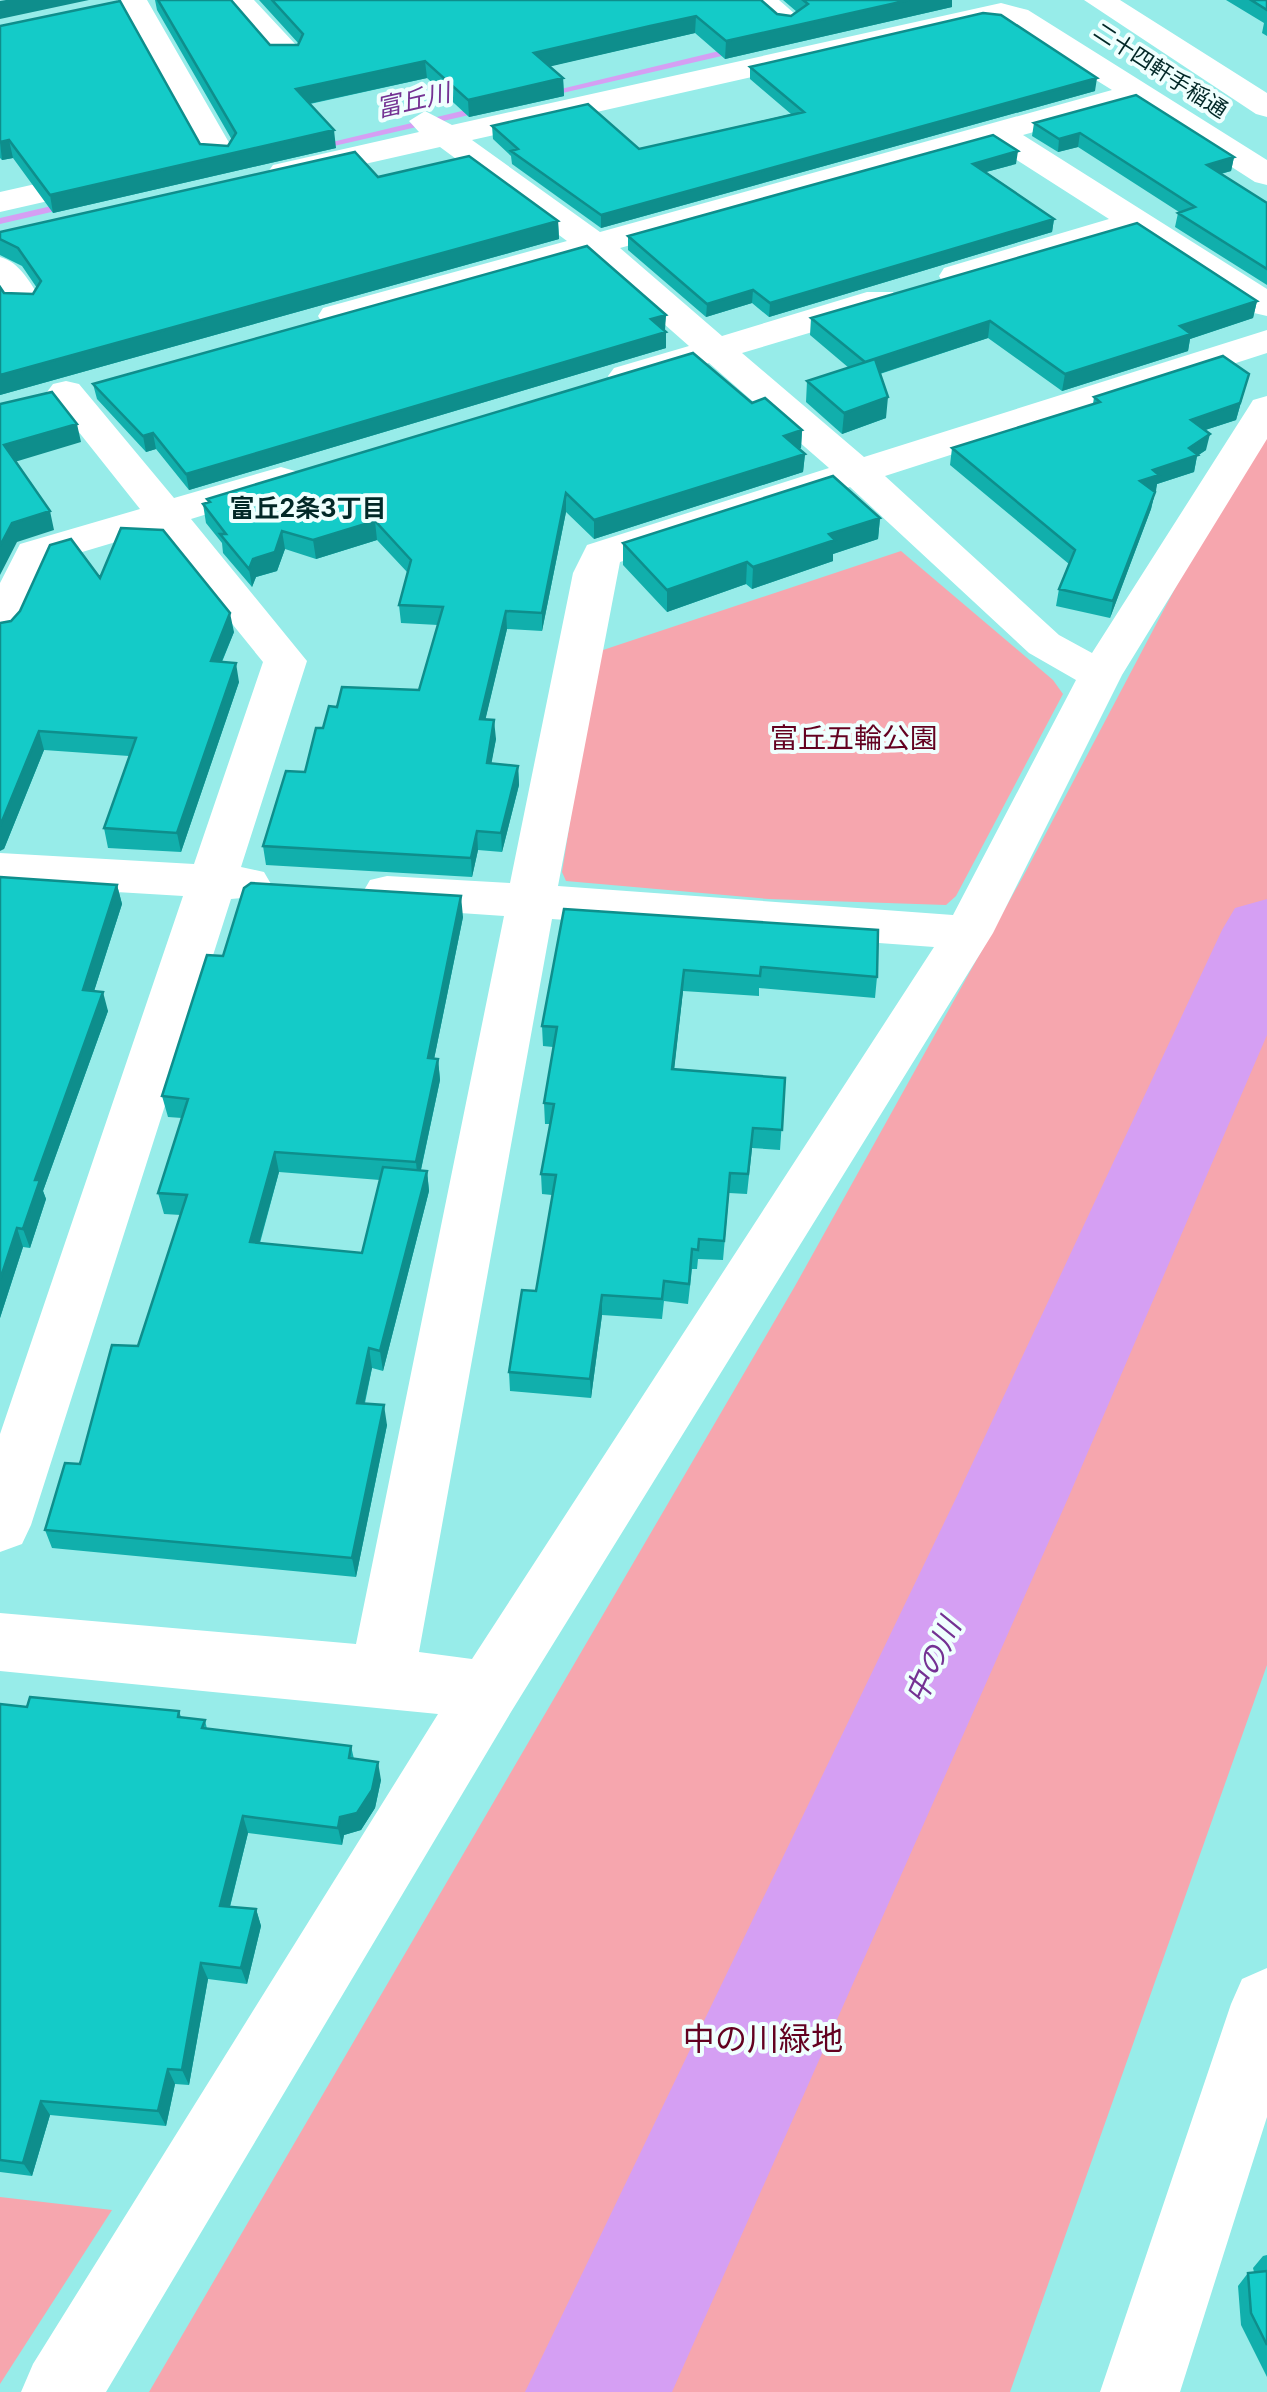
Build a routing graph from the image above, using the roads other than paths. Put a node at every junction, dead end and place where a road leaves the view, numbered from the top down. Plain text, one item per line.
1 (238, 0) edge
2 (139, 1) edge
3 (1085, 5) edge
4 (96, 12) edge
5 (822, 13) edge
6 (755, 16) edge
7 (286, 53) edge
8 (1138, 93) junction
9 (1267, 107) edge
10 (424, 118) junction
11 (996, 132) junction
12 (1267, 140) edge
13 (257, 144) edge
14 (218, 153) junction
15 (182, 161) edge
16 (145, 170) edge
17 (1267, 175) edge
18 (249, 180) edge
19 (0, 202) edge
20 (1136, 222) junction
21 (594, 244) junction
22 (0, 268) edge
23 (24, 301) edge
24 (1267, 305) edge
25 (311, 323) edge
26 (1267, 341) edge
27 (716, 349) junction
28 (601, 384) edge
29 (68, 392) dead end
30 (1267, 408) edge
31 (316, 469) edge
32 (858, 473) junction
33 (164, 515) junction
34 (0, 628) edge
35 (1100, 675) junction
36 (0, 869) edge
37 (213, 882) junction
38 (292, 886) edge
39 (352, 890) edge
40 (530, 901) junction
41 (968, 933) junction
42 (0, 1525) edge
43 (0, 1642) edge
44 (382, 1676) junction
45 (488, 1690) junction
46 (1267, 2004) edge
47 (62, 2392) edge
48 (1140, 2392) edge

1 - 7 street
2 - 4 street
2 - 14 street
3 - 9 street, 二十四軒手稲通
3 - 12 street, 二十四軒手稲通
5 - 6 street
8 - 10 street
8 - 11 street
8 - 17 street
10 - 18 street
10 - 21 street
11 - 20 street
11 - 21 street
13 - 14 street
14 - 15 street
16 - 19 street
20 - 24 street
20 - 27 street
21 - 25 street
21 - 27 street
22 - 23 street
26 - 32 street
27 - 28 street
27 - 32 street
29 - 33 street
30 - 35 street
31 - 33 street
32 - 35 street
32 - 40 street
33 - 34 street
33 - 37 street
35 - 41 street
36 - 37 street
37 - 38 street
37 - 42 street
39 - 40 street
40 - 41 street
40 - 44 street
41 - 45 street
43 - 44 street
44 - 45 street
45 - 47 street
46 - 48 street

